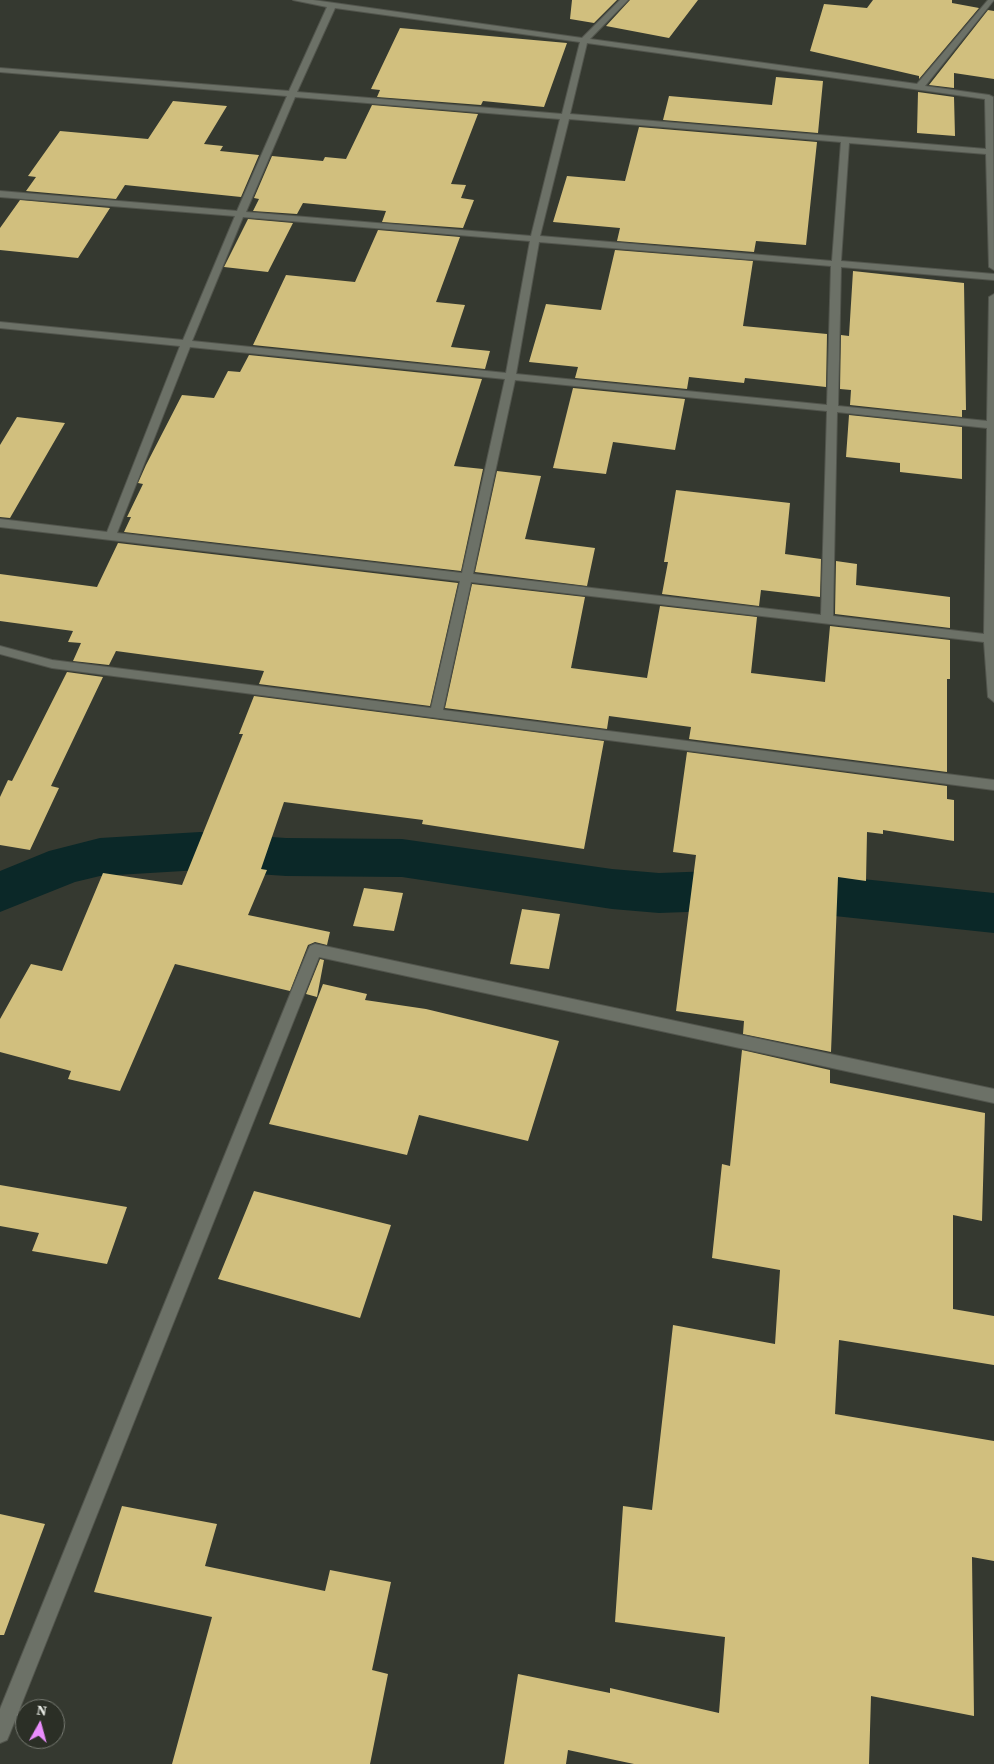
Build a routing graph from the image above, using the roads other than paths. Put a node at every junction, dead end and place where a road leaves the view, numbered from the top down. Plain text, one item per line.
1 (297, 0) edge
2 (624, 0) edge
3 (992, 0) edge
4 (309, 1) edge
5 (332, 5) junction
6 (584, 40) junction
7 (0, 70) edge
8 (920, 87) junction
9 (291, 93) junction
10 (991, 97) edge
11 (565, 116) junction
12 (845, 140) junction
13 (992, 152) edge
14 (0, 194) edge
15 (238, 215) junction
16 (535, 239) junction
17 (836, 264) junction
18 (994, 268) edge
19 (994, 277) edge
20 (994, 297) edge
21 (0, 325) edge
22 (184, 344) junction
23 (511, 376) junction
24 (833, 409) junction
25 (993, 424) edge
26 (0, 523) edge
27 (111, 534) junction
28 (467, 576) junction
29 (827, 619) junction
30 (992, 639) edge
31 (0, 650) edge
32 (994, 698) edge
33 (436, 715) junction
34 (994, 785) edge
35 (994, 1096) edge
36 (0, 1733) edge

1 - 4 street
2 - 6 street
3 - 8 street
4 - 5 street
5 - 6 street
5 - 9 street
6 - 8 street
6 - 11 street
7 - 9 street
8 - 10 street
9 - 11 street
9 - 15 street
10 - 13 street
11 - 12 street
11 - 16 street
12 - 13 street
12 - 17 street
13 - 18 street
14 - 15 street
15 - 16 street
15 - 22 street
16 - 17 street
16 - 23 street
17 - 19 street
17 - 24 street
20 - 25 street
21 - 22 street
22 - 23 street
22 - 27 street
23 - 24 street
23 - 28 street
24 - 25 street
24 - 29 street
25 - 30 street
26 - 27 street
27 - 28 street
28 - 29 street
28 - 33 street
29 - 30 street
30 - 32 street
31 - 33 street
33 - 34 street
35 - 36 street

